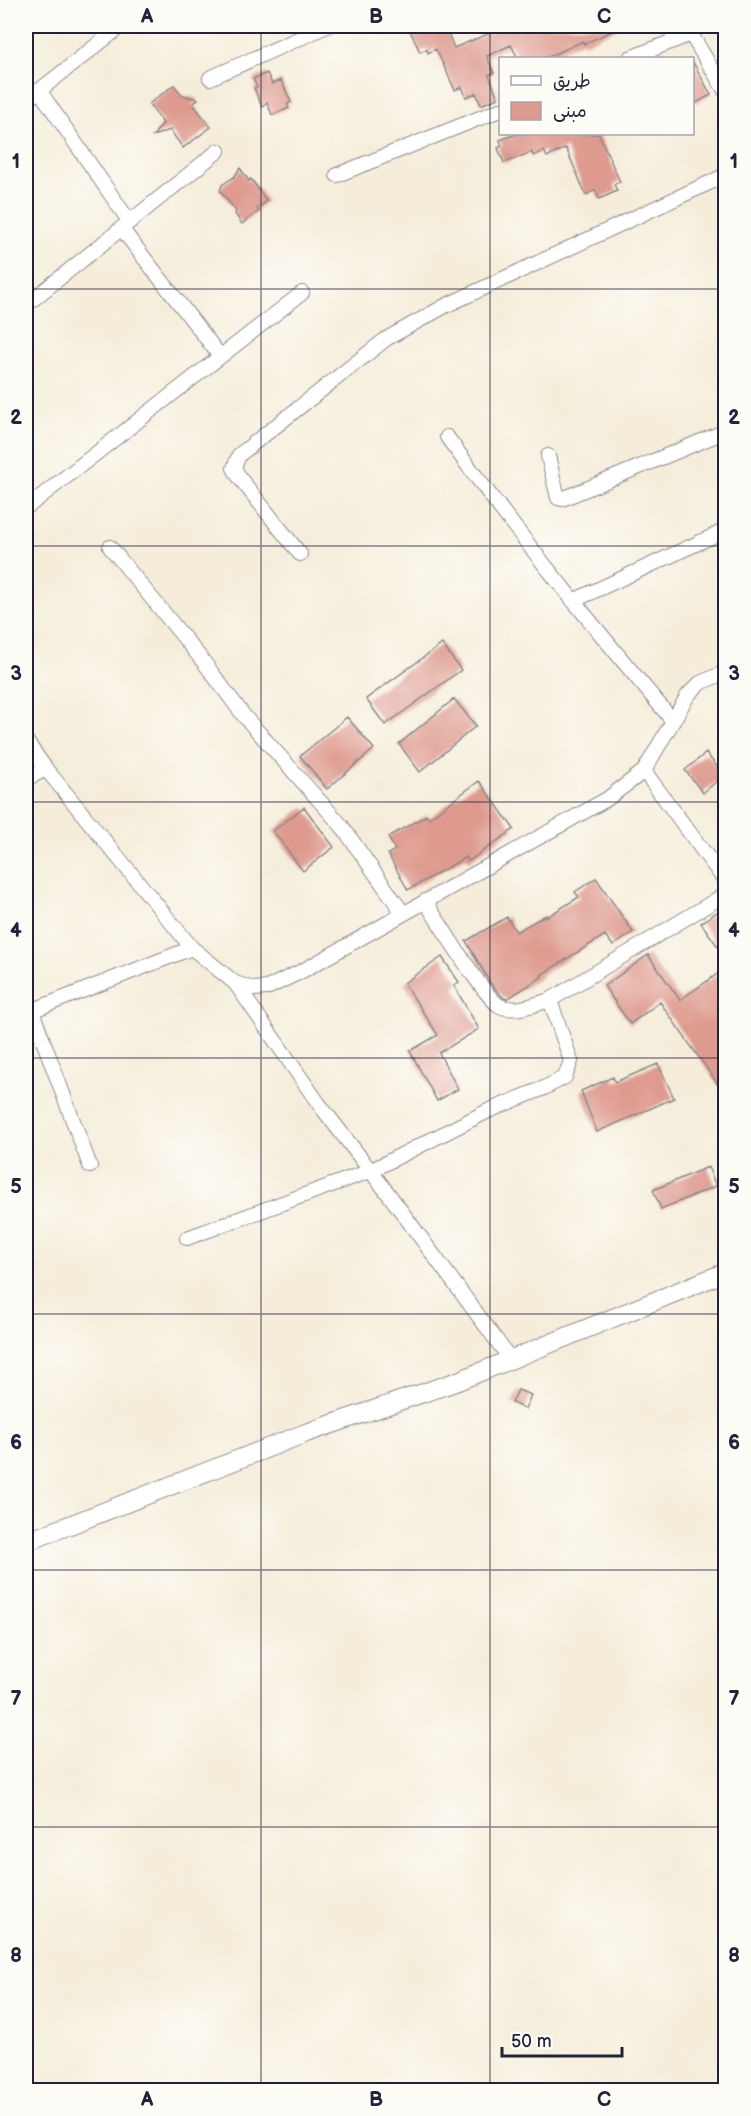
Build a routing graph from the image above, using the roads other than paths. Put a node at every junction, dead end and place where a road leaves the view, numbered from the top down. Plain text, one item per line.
1 (122, 26) edge
2 (327, 26) edge
3 (688, 30) edge
4 (632, 57) edge
5 (210, 78) dead end
6 (39, 90) junction
7 (726, 92) edge
8 (26, 101) edge
9 (499, 111) edge
10 (218, 151) dead end
11 (337, 175) dead end
12 (726, 175) edge
13 (125, 225) junction
14 (302, 293) dead end
15 (26, 305) edge
16 (220, 356) junction
17 (726, 431) edge
18 (447, 437) dead end
19 (548, 456) dead end
20 (26, 508) edge
21 (726, 530) edge
22 (110, 547) dead end
23 (300, 554) dead end
24 (573, 601) junction
25 (726, 672) edge
26 (673, 721) junction
27 (26, 741) edge
28 (46, 769) junction
29 (644, 771) junction
30 (26, 779) edge
31 (726, 882) edge
32 (726, 894) edge
33 (425, 901) junction
34 (403, 913) junction
35 (192, 948) junction
36 (235, 983) junction
37 (550, 1000) junction
38 (28, 1012) edge
39 (90, 1166) dead end
40 (370, 1171) junction
41 (187, 1238) dead end
42 (726, 1272) edge
43 (511, 1360) junction
44 (26, 1542) edge

1 - 6 street
2 - 5 street
3 - 4 street
3 - 7 street
6 - 8 street
6 - 13 street
9 - 11 street
10 - 13 street
12 - 23 street
13 - 15 street
13 - 16 street
14 - 16 street
16 - 20 street
17 - 19 street
18 - 24 street
21 - 24 street
22 - 34 street
24 - 26 street
25 - 26 street
26 - 29 street
27 - 28 street
28 - 30 street
28 - 35 street
29 - 31 street
29 - 33 street
32 - 37 street
33 - 34 street
33 - 37 street
34 - 36 street
35 - 36 street
35 - 38 street
36 - 40 street
37 - 40 street
38 - 39 street
40 - 41 street
40 - 43 street
42 - 43 street
43 - 44 street

